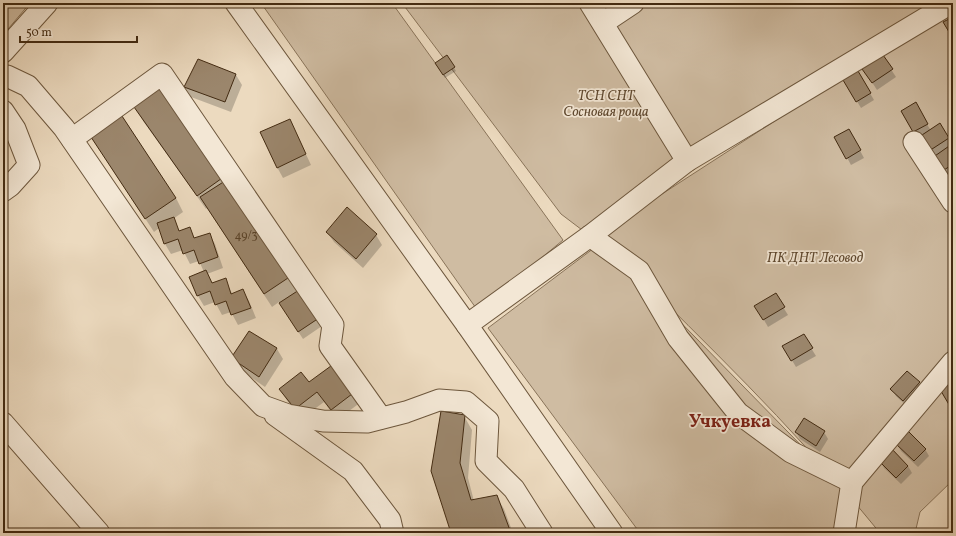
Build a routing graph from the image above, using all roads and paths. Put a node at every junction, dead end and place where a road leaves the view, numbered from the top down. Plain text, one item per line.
1 (47, 3) edge
2 (236, 3) edge
3 (590, 3) edge
4 (633, 3) edge
5 (951, 3) edge
6 (603, 23) junction
7 (3, 52) edge
8 (3, 76) edge
9 (3, 111) edge
10 (72, 139) junction
11 (914, 142) dead end
12 (687, 161) junction
13 (3, 191) edge
14 (953, 202) edge
15 (590, 236) junction
16 (467, 325) junction
17 (953, 362) edge
18 (263, 406) junction
19 (381, 418) junction
20 (3, 422) edge
21 (852, 482) junction
22 (94, 531) edge
23 (393, 533) edge
24 (542, 533) edge
25 (612, 533) edge
26 (844, 533) edge

1 - 7 lane
2 - 16 lane
3 - 6 lane
4 - 6 lane
5 - 12 lane
6 - 12 lane
8 - 10 lane
9 - 13 lane
10 - 18 lane
10 - 19 lane
11 - 14 lane
12 - 15 lane
15 - 16 lane
15 - 21 lane
16 - 25 lane
17 - 21 lane
18 - 19 lane
18 - 23 lane
19 - 24 lane
20 - 22 lane
21 - 26 lane

